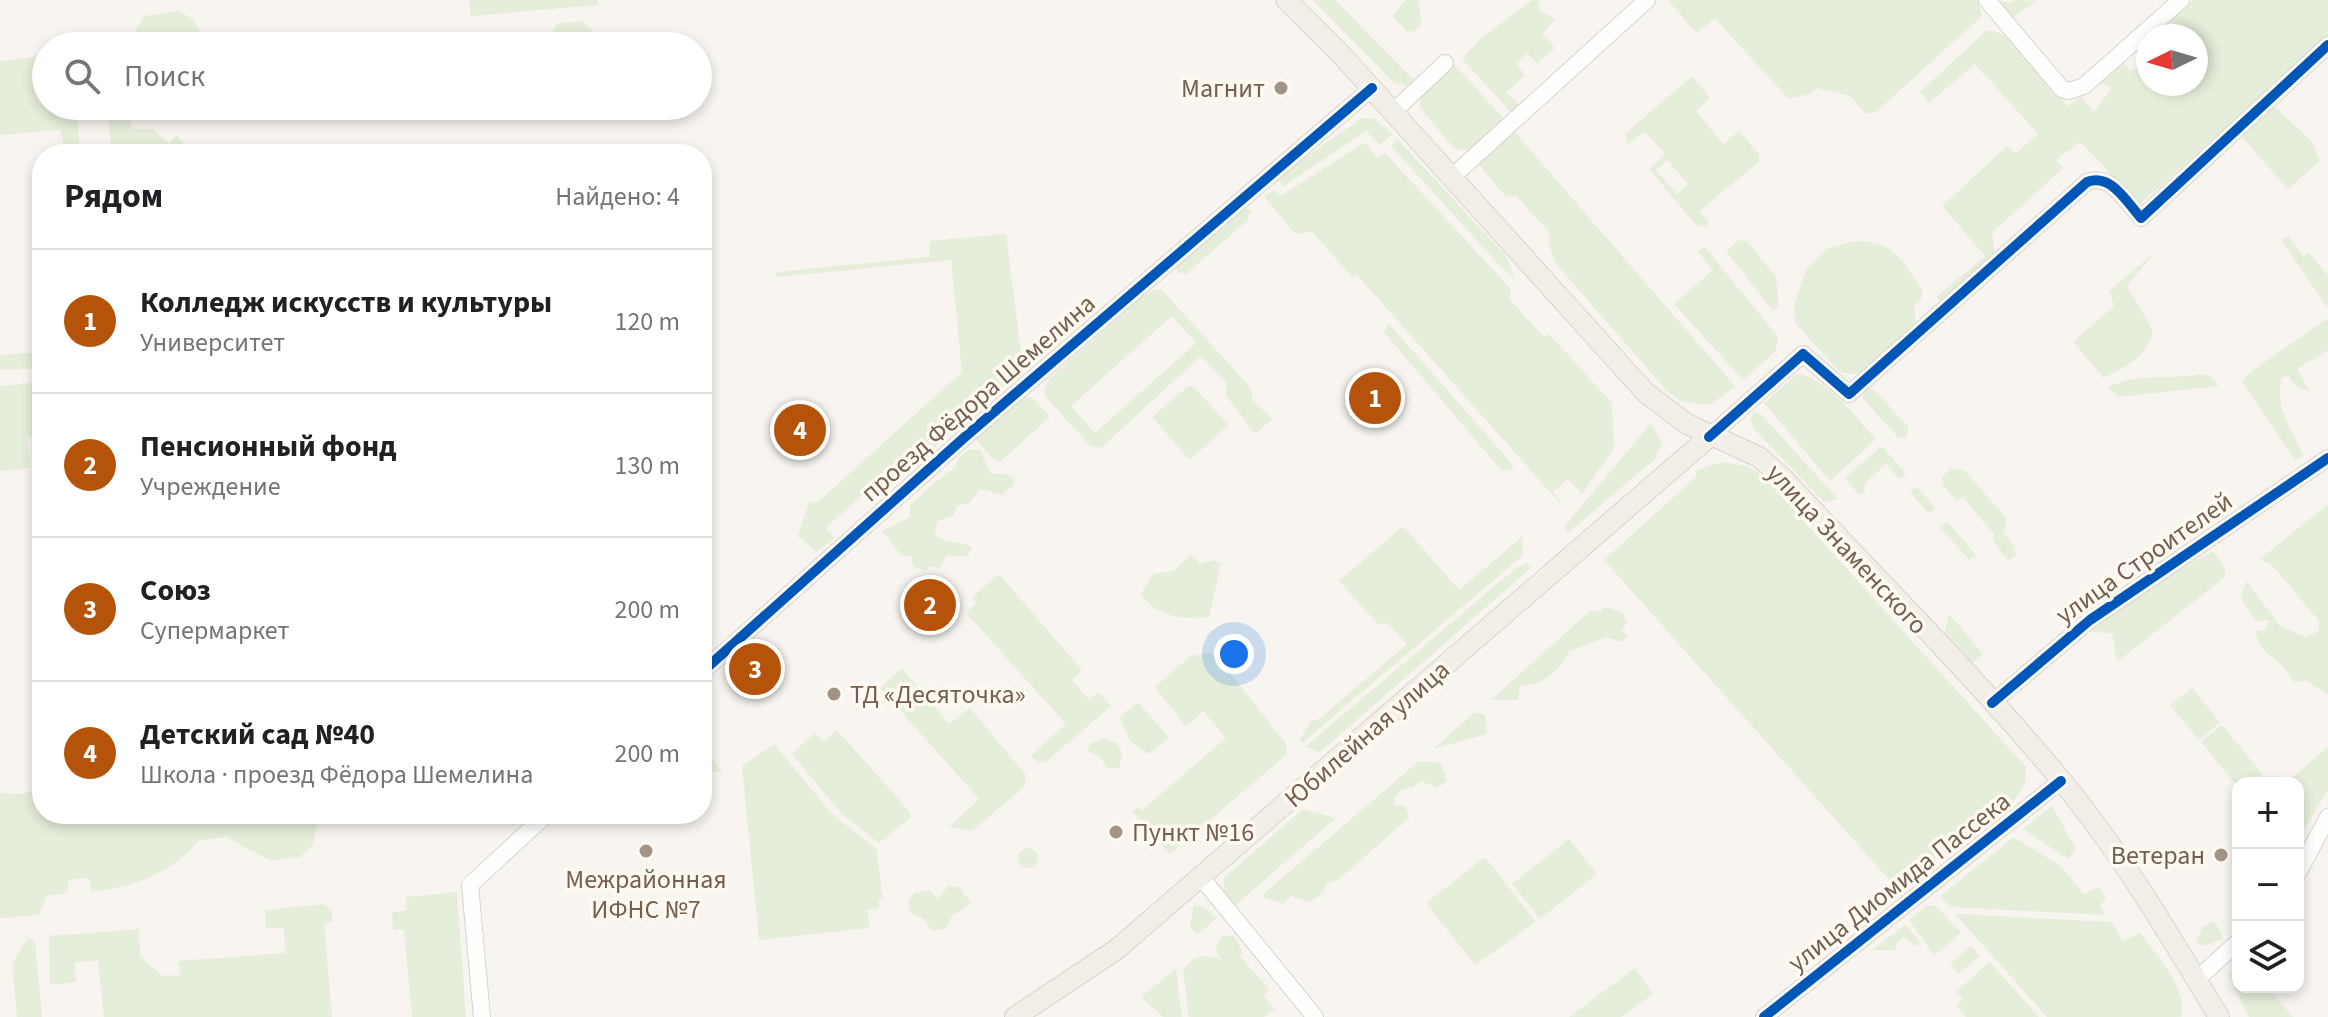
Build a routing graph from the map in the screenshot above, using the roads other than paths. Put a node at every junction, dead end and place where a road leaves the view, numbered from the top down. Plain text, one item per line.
1 (1286, 0) edge
2 (1647, 0) edge
3 (1987, 0) edge
4 (2181, 0) edge
5 (2328, 45) edge
6 (1445, 63) dead end
7 (1372, 88) junction
8 (1393, 112) junction
9 (1453, 176) junction
10 (1709, 437) junction
11 (2328, 458) edge
12 (712, 663) edge
13 (1992, 703) junction
14 (2061, 781) junction
15 (2328, 817) edge
16 (536, 824) edge
17 (2304, 862) edge
18 (1201, 877) junction
19 (2232, 947) edge
20 (2196, 980) junction
21 (482, 1017) edge
22 (1015, 1017) edge
23 (1315, 1017) edge
24 (1764, 1017) edge
25 (2219, 1017) edge

1 - 7 main road, улица Знаменского
2 - 9 street
3 - 4 street
5 - 10 street
6 - 8 street
7 - 8 main road, улица Знаменского
7 - 12 street, проезд Фёдора Шемелина
8 - 9 main road, улица Знаменского
9 - 10 main road, улица Знаменского
10 - 13 main road, улица Знаменского
10 - 18 main road, Юбилейная улица
11 - 13 street, улица Строителей
13 - 14 main road, улица Знаменского
14 - 20 main road, улица Знаменского
14 - 24 street, улица Диомида Пассека
15 - 17 street
16 - 21 street
18 - 22 main road, Юбилейная улица
18 - 23 street
19 - 20 street
20 - 25 main road, улица Знаменского

